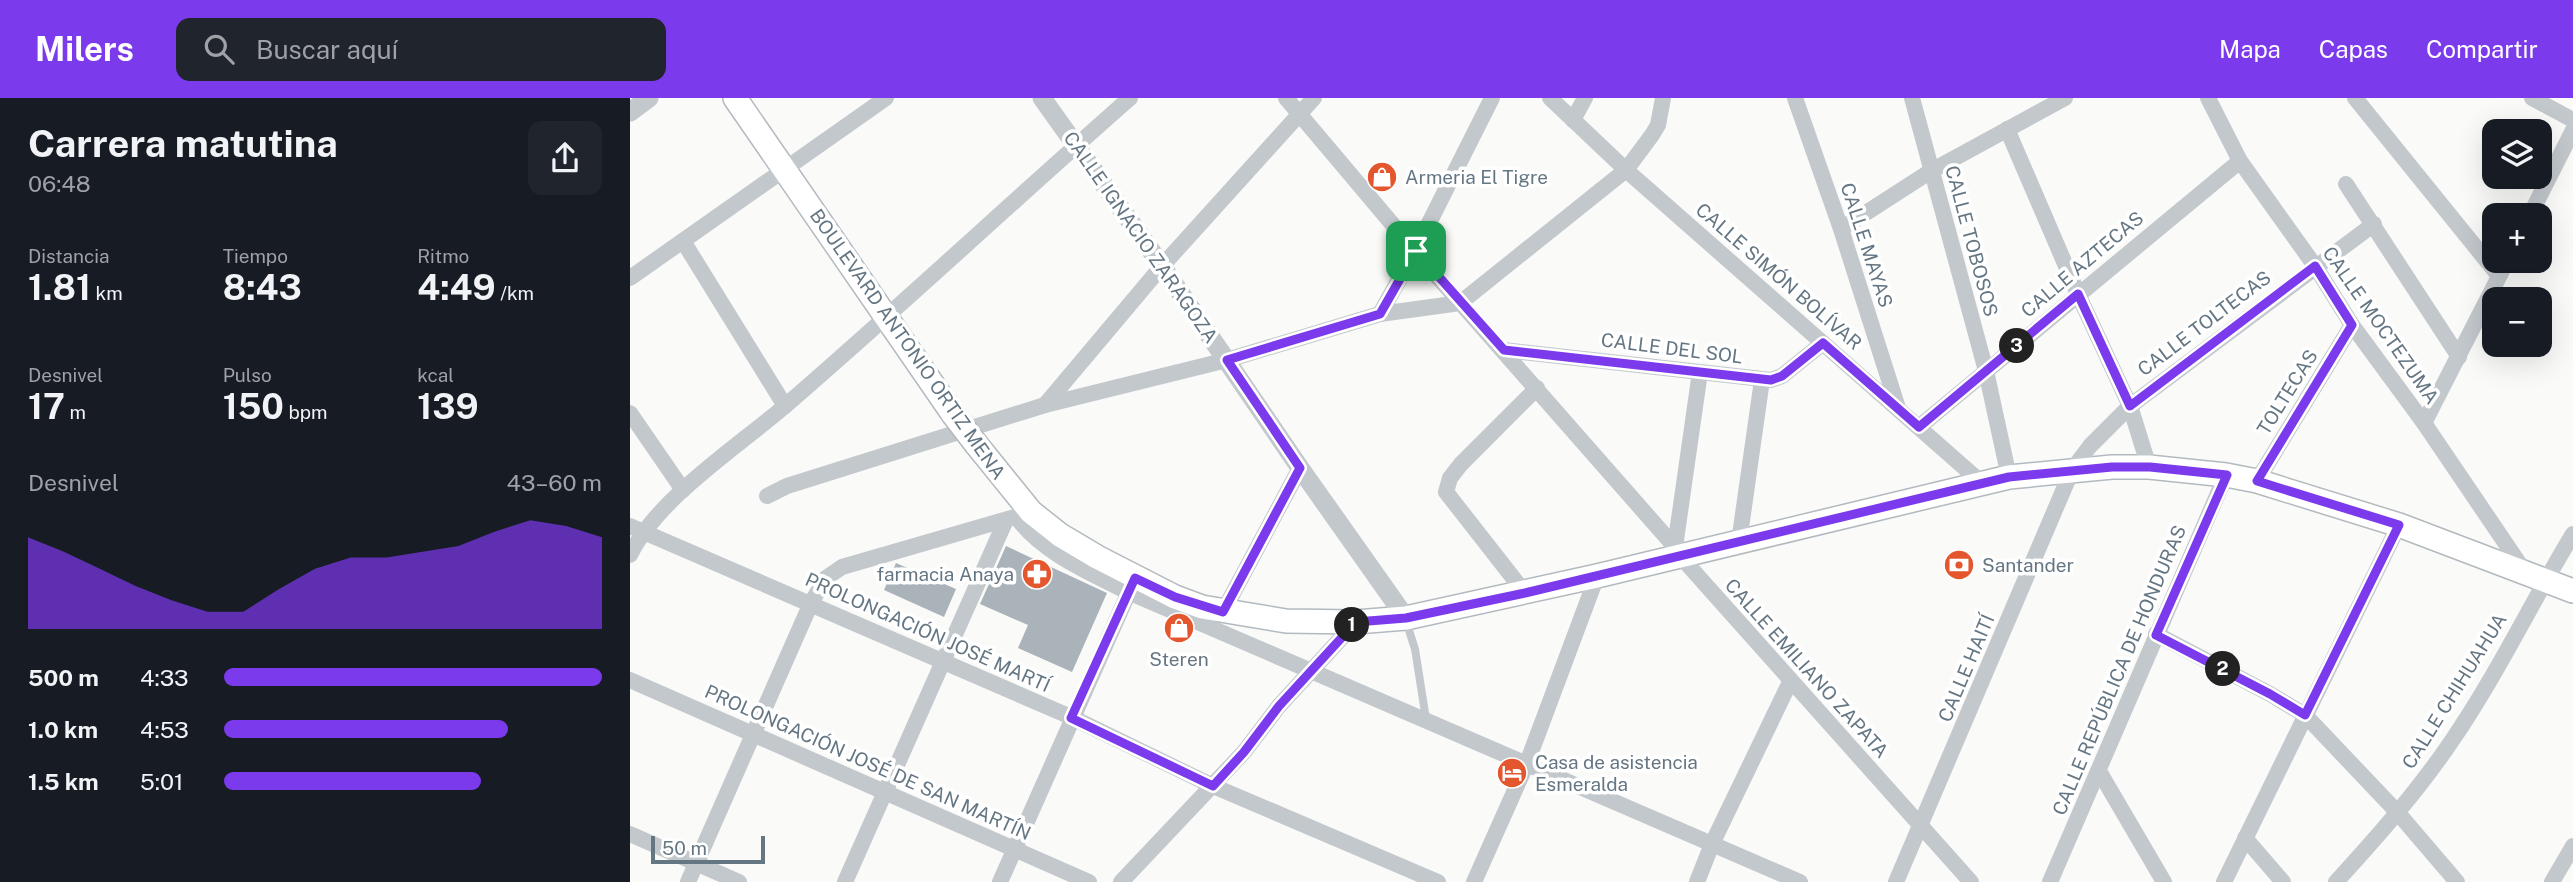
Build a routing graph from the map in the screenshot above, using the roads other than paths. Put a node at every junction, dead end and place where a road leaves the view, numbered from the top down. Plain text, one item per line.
1 (649, 98) edge
2 (735, 98) edge
3 (886, 98) edge
4 (1042, 98) edge
5 (1130, 98) edge
6 (1286, 98) edge
7 (1314, 98) edge
8 (1492, 98) edge
9 (1550, 98) edge
10 (1585, 98) edge
11 (1663, 98) edge
12 (1796, 98) edge
13 (1912, 98) edge
14 (2065, 98) edge
15 (2208, 98) edge
16 (2532, 98) edge
17 (2362, 101) edge
18 (630, 112) edge
19 (1300, 114) junction
20 (1573, 120) junction
21 (2573, 120) edge
22 (2007, 129) junction
23 (2573, 130) edge
24 (1076, 145) junction
25 (2240, 161) junction
26 (785, 169) junction
27 (1626, 170) junction
28 (1931, 171) junction
29 (2346, 184) dead end
30 (2536, 203) edge
31 (2374, 224) junction
32 (1841, 229) junction
33 (683, 241) junction
34 (1416, 251) junction
35 (1162, 266) junction
36 (2315, 266) junction
37 (2501, 273) edge
38 (2499, 276) junction
39 (630, 278) edge
40 (2078, 294) junction
41 (1460, 303) junction
42 (1380, 314) junction
43 (885, 317) junction
44 (2352, 325) junction
45 (1823, 343) junction
46 (1504, 350) junction
47 (2459, 358) junction
48 (1227, 360) junction
49 (1986, 371) junction
50 (1700, 372) junction
51 (1762, 380) junction
52 (1537, 388) junction
53 (1045, 405) junction
54 (785, 406) junction
55 (1897, 406) junction
56 (2130, 406) junction
57 (630, 413) edge
58 (2424, 423) junction
59 (1919, 427) junction
60 (2150, 467) junction
61 (1300, 468) junction
62 (2072, 470) junction
63 (2227, 475) junction
64 (2009, 477) junction
65 (2257, 481) junction
66 (1983, 484) junction
67 (683, 490) junction
68 (767, 496) dead end
69 (1018, 517) junction
70 (2399, 525) junction
71 (636, 528) edge
72 (2573, 534) edge
73 (1739, 542) junction
74 (1677, 551) junction
75 (630, 555) edge
76 (1597, 576) junction
77 (2535, 576) junction
78 (1132, 585) junction
79 (2573, 590) edge
80 (1525, 593) junction
81 (811, 603) junction
82 (1223, 612) junction
83 (1406, 618) junction
84 (1356, 622) junction
85 (2156, 635) junction
86 (941, 662) junction
87 (1310, 671) junction
88 (630, 681) edge
89 (1790, 682) junction
90 (2305, 715) junction
91 (1071, 718) junction
92 (1426, 719) junction
93 (754, 734) junction
94 (1527, 763) junction
95 (2099, 771) junction
96 (1213, 786) junction
97 (884, 790) junction
98 (2398, 813) junction
99 (1922, 827) junction
100 (630, 834) edge
101 (2245, 838) junction
102 (1712, 844) junction
103 (2573, 846) edge
104 (1014, 849) junction
105 (696, 863) junction
106 (688, 882) edge
107 (739, 882) edge
108 (845, 882) edge
109 (1000, 882) edge
110 (1089, 882) edge
111 (1121, 882) edge
112 (1438, 882) edge
113 (1474, 882) edge
114 (1697, 882) edge
115 (1800, 882) edge
116 (1896, 882) edge
117 (1971, 882) edge
118 (2050, 882) edge
119 (2164, 882) edge
120 (2224, 882) edge
121 (2283, 882) edge
122 (2336, 882) edge
123 (2457, 882) edge
124 (2552, 882) edge

1 - 18 street
2 - 26 main road, BOULEVARD ANTONIO ORTIZ MENA
3 - 26 street
4 - 24 street, CALLE IGNACIO ZARAGOZA
5 - 24 street
6 - 19 street, CALLE EMILIANO ZAPATA
7 - 19 street
8 - 34 street
9 - 20 street, CALLE SIMÓN BOLÍVAR
10 - 20 street
11 - 27 street
12 - 32 street, CALLE MAYAS
13 - 28 street, CALLE TOBOSOS
14 - 22 street
15 - 25 street, CALLE MOCTEZUMA
16 - 21 street
17 - 38 street
19 - 34 street, CALLE EMILIANO ZAPATA
19 - 35 street
20 - 27 street, CALLE SIMÓN BOLÍVAR
22 - 28 street
22 - 40 street
23 - 30 street
24 - 35 street, CALLE IGNACIO ZARAGOZA
24 - 43 street
25 - 36 street, CALLE MOCTEZUMA
25 - 40 street, CALLE AZTECAS
26 - 33 street
26 - 43 main road, BOULEVARD ANTONIO ORTIZ MENA
27 - 41 street
27 - 45 street, CALLE SIMÓN BOLÍVAR
28 - 32 street
28 - 49 street, CALLE TOBOSOS
29 - 31 street
31 - 36 street, CALLE TOLTECAS
31 - 47 street
32 - 55 street, CALLE MAYAS
33 - 39 street
33 - 54 street
34 - 41 street, CALLE EMILIANO ZAPATA
34 - 42 street
35 - 48 street, CALLE IGNACIO ZARAGOZA
35 - 53 street
36 - 44 street, CALLE MOCTEZUMA
36 - 56 street, CALLE TOLTECAS
37 - 38 street
38 - 47 street
40 - 49 street, CALLE AZTECAS
40 - 56 street
41 - 42 street
41 - 46 street, CALLE EMILIANO ZAPATA
42 - 48 street
43 - 54 street
43 - 69 main road, BOULEVARD ANTONIO ORTIZ MENA, bridge
44 - 58 street, CALLE MOCTEZUMA
44 - 65 street, TOLTECAS
45 - 51 street, CALLE DEL SOL
45 - 55 street, CALLE SIMÓN BOLÍVAR
46 - 50 street, CALLE DEL SOL
46 - 52 street, CALLE EMILIANO ZAPATA
47 - 58 street
48 - 53 street
48 - 61 street, CALLE IGNACIO ZARAGOZA
49 - 59 street, CALLE AZTECAS
49 - 64 street, CALLE TOBOSOS
50 - 51 street, CALLE DEL SOL
50 - 74 street
51 - 73 street
52 - 74 street, CALLE EMILIANO ZAPATA
52 - 80 street
53 - 68 street
54 - 67 street
55 - 59 street, CALLE SIMÓN BOLÍVAR
56 - 60 street
56 - 62 street, CALLE TOLTECAS
57 - 67 street
58 - 77 street, CALLE MOCTEZUMA
59 - 66 street, CALLE SIMÓN BOLÍVAR
60 - 62 main road, BOULEVARD ANTONIO ORTIZ MENA
60 - 63 main road, BOULEVARD ANTONIO ORTIZ MENA
61 - 82 street
61 - 83 street, CALLE IGNACIO ZARAGOZA
62 - 64 main road, BOULEVARD ANTONIO ORTIZ MENA
62 - 99 street, CALLE HAITÍ
63 - 65 main road, BOULEVARD ANTONIO ORTIZ MENA
63 - 85 street, CALLE REPÚBLICA DE HONDURAS
64 - 66 main road, BOULEVARD ANTONIO ORTIZ MENA
65 - 70 main road, BOULEVARD ANTONIO ORTIZ MENA
66 - 73 main road, BOULEVARD ANTONIO ORTIZ MENA
67 - 71 street
69 - 78 main road, BOULEVARD ANTONIO ORTIZ MENA
69 - 81 street
69 - 86 street
70 - 77 main road, BOULEVARD ANTONIO ORTIZ MENA
70 - 90 street
71 - 75 street
71 - 81 street, PROLONGACIÓN JOSÉ MARTÍ
72 - 77 street, CALLE CHIHUAHUA
73 - 74 main road, BOULEVARD ANTONIO ORTIZ MENA
74 - 76 main road, BOULEVARD ANTONIO ORTIZ MENA
74 - 89 street, CALLE EMILIANO ZAPATA
76 - 80 main road, BOULEVARD ANTONIO ORTIZ MENA
76 - 94 street
77 - 79 main road, BOULEVARD ANTONIO ORTIZ MENA
77 - 98 street, CALLE CHIHUAHUA
78 - 82 main road, BOULEVARD ANTONIO ORTIZ MENA
78 - 87 street
78 - 91 street
80 - 83 main road, BOULEVARD ANTONIO ORTIZ MENA
81 - 86 street, PROLONGACIÓN JOSÉ MARTÍ
81 - 93 street
82 - 84 main road, BOULEVARD ANTONIO ORTIZ MENA
83 - 84 main road, BOULEVARD ANTONIO ORTIZ MENA
83 - 92 lane
84 - 87 street
85 - 90 street
85 - 95 street, CALLE REPÚBLICA DE HONDURAS
86 - 91 street, PROLONGACIÓN JOSÉ MARTÍ
86 - 97 street
87 - 92 street
87 - 96 street
88 - 93 street, PROLONGACIÓN JOSÉ DE SAN MARTÍN
89 - 99 street, CALLE EMILIANO ZAPATA
89 - 102 street
90 - 98 street
90 - 101 street
91 - 96 street, PROLONGACIÓN JOSÉ MARTÍ
91 - 104 street
92 - 94 street
93 - 97 street, PROLONGACIÓN JOSÉ DE SAN MARTÍN
93 - 105 street
94 - 102 street
94 - 113 street
95 - 118 street, CALLE REPÚBLICA DE HONDURAS
95 - 119 street
96 - 111 street
96 - 112 street, PROLONGACIÓN JOSÉ MARTÍ
97 - 104 street, PROLONGACIÓN JOSÉ DE SAN MARTÍN
97 - 108 street
98 - 122 street, CALLE CHIHUAHUA
98 - 123 street
99 - 116 street, CALLE HAITÍ
99 - 117 street, CALLE EMILIANO ZAPATA
100 - 105 street
101 - 120 street
101 - 121 street
102 - 114 street
102 - 115 street
103 - 124 street
104 - 109 street
104 - 110 street, PROLONGACIÓN JOSÉ DE SAN MARTÍN
105 - 106 street
105 - 107 street

